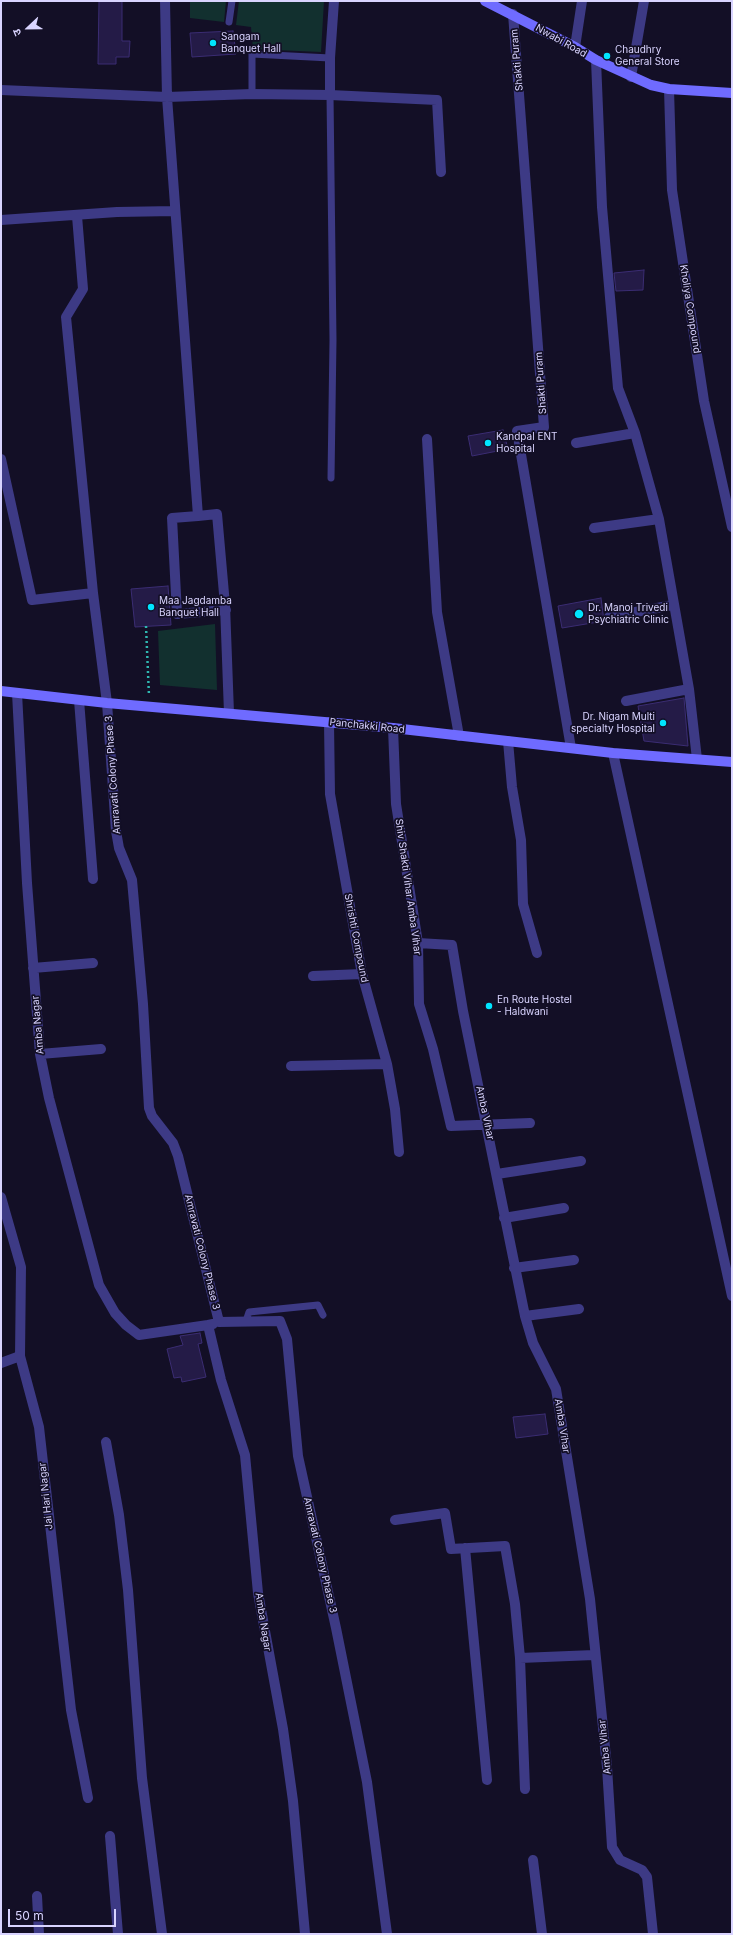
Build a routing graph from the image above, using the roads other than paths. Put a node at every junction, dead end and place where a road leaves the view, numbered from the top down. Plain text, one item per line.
1 (166, 1) edge
2 (232, 1) edge
3 (334, 1) edge
4 (485, 1) edge
5 (582, 1) edge
6 (644, 1) edge
7 (513, 14) junction
8 (229, 22) dead end
9 (575, 47) junction
10 (330, 58) junction
11 (596, 60) junction
12 (631, 77) junction
13 (669, 89) junction
14 (1, 90) edge
15 (732, 93) edge
16 (252, 94) junction
17 (330, 95) junction
18 (167, 98) junction
19 (441, 172) dead end
20 (175, 211) junction
21 (77, 216) junction
22 (1, 220) edge
23 (635, 433) junction
24 (427, 439) dead end
25 (576, 443) dead end
26 (1, 459) edge
27 (331, 478) dead end
28 (198, 516) junction
29 (659, 519) junction
30 (732, 527) edge
31 (594, 528) dead end
32 (92, 593) junction
33 (673, 605) junction
34 (226, 610) junction
35 (609, 616) dead end
36 (689, 689) junction
37 (1, 691) edge
38 (17, 693) junction
39 (79, 700) junction
40 (626, 701) dead end
41 (107, 703) junction
42 (229, 713) junction
43 (329, 722) junction
44 (393, 728) junction
45 (459, 736) junction
46 (508, 741) junction
47 (571, 748) junction
48 (613, 753) junction
49 (697, 759) junction
50 (732, 762) edge
51 (93, 879) dead end
52 (418, 944) junction
53 (537, 953) dead end
54 (93, 963) dead end
55 (33, 968) junction
56 (362, 974) junction
57 (313, 976) dead end
58 (100, 1048) dead end
59 (40, 1054) junction
60 (387, 1064) junction
61 (291, 1066) dead end
62 (530, 1123) dead end
63 (487, 1124) junction
64 (399, 1152) dead end
65 (581, 1161) dead end
66 (497, 1174) junction
67 (1, 1197) edge
68 (564, 1208) dead end
69 (504, 1218) junction
70 (574, 1260) dead end
71 (514, 1268) junction
72 (732, 1296) edge
73 (579, 1309) dead end
74 (323, 1315) dead end
75 (525, 1316) junction
76 (246, 1321) junction
77 (219, 1322) junction
78 (208, 1325) junction
79 (20, 1356) junction
80 (1, 1363) edge
81 (106, 1442) dead end
82 (395, 1520) dead end
83 (464, 1548) junction
84 (594, 1655) junction
85 (520, 1658) junction
86 (487, 1780) dead end
87 (525, 1788) dead end
88 (88, 1798) dead end
89 (110, 1836) dead end
90 (533, 1860) dead end
91 (37, 1896) dead end
92 (39, 1934) edge
93 (118, 1934) edge
94 (162, 1934) edge
95 (305, 1934) edge
96 (387, 1934) edge
97 (542, 1934) edge
98 (653, 1934) edge

1 - 18 street
2 - 8 lane
3 - 10 street
4 - 7 main road, Nwabi Road
5 - 9 street
6 - 12 street
7 - 9 main road, Nwabi Road
7 - 47 street, Shakti Puram
9 - 11 main road, Nwabi Road
10 - 16 lane
10 - 17 street
11 - 12 main road, Nwabi Road
11 - 23 street
12 - 13 main road, Nwabi Road
13 - 15 main road, Nwabi Road
13 - 30 street, Kholiya Compound
14 - 18 street
16 - 17 street
16 - 18 street
17 - 19 street
17 - 27 lane
18 - 20 street
20 - 21 street
20 - 28 street
21 - 22 street
21 - 32 street, Amravati Colony Phase 3
23 - 25 street
23 - 29 street
24 - 45 street
26 - 32 street
28 - 34 street
28 - 34 street
29 - 31 street
29 - 33 street
32 - 41 street, Amravati Colony Phase 3
33 - 35 street
33 - 36 street
34 - 42 street
36 - 40 street
36 - 49 street
37 - 38 main road, Panchakki Road
38 - 39 main road, Panchakki Road
38 - 55 street, Amba Nagar
39 - 41 main road, Panchakki Road
39 - 51 street
41 - 42 main road, Panchakki Road
41 - 77 street, Amravati Colony Phase 3
42 - 43 main road, Panchakki Road
43 - 44 main road, Panchakki Road
43 - 56 street, Shrishti Compound
44 - 45 main road, Panchakki Road
44 - 52 street, Shiv Shakti Vihar Amba Vihar
45 - 46 main road, Panchakki Road
46 - 47 main road, Panchakki Road
46 - 53 street
47 - 48 main road, Panchakki Road
48 - 49 main road, Panchakki Road
48 - 72 street
49 - 50 main road, Panchakki Road
52 - 63 street, Amba Vihar
52 - 63 street, Shiv Shakti Vihar Amba Vihar
54 - 55 street
55 - 59 street, Amba Nagar
56 - 57 street
56 - 60 street, Shrishti Compound
58 - 59 street
59 - 78 street, Amba Nagar
60 - 61 street
60 - 64 street, Shrishti Compound
62 - 63 street
63 - 66 street, Amba Vihar
65 - 66 street
66 - 69 street, Amba Vihar
67 - 79 street, Jai Hari Nagar
68 - 69 street
69 - 71 street, Amba Vihar
70 - 71 street
71 - 75 street, Amba Vihar
73 - 75 street
74 - 76 lane
75 - 84 street, Amba Vihar
76 - 77 street, Amravati Colony Phase 3
76 - 96 street, Amravati Colony Phase 3
77 - 78 street
78 - 95 street, Amba Nagar
79 - 80 street
79 - 88 street, Jai Hari Nagar
81 - 94 street
82 - 83 street
83 - 85 street
83 - 86 street
84 - 85 street
84 - 98 street, Amba Vihar
85 - 87 street
89 - 93 street
90 - 97 street
91 - 92 street

